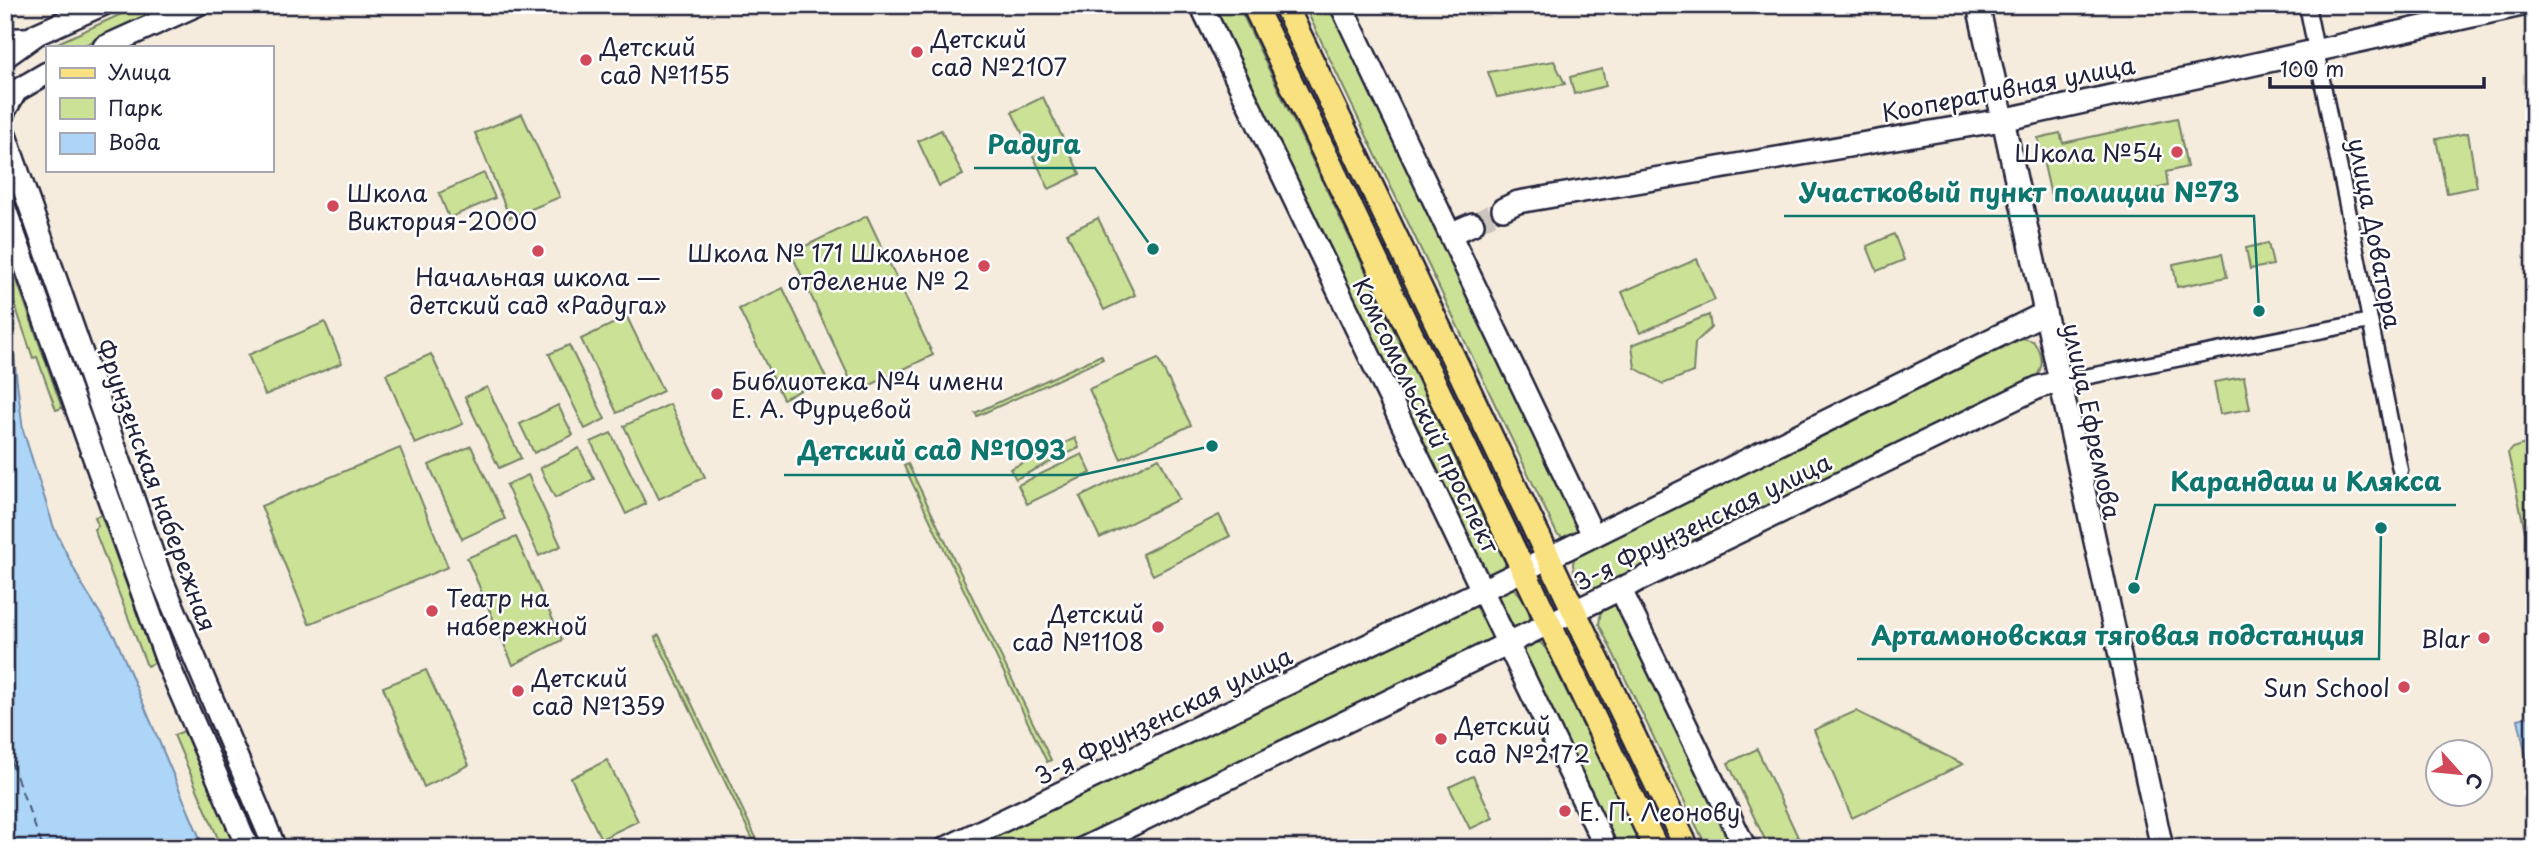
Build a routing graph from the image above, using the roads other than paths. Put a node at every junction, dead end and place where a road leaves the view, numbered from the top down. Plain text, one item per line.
1 (102, 5) edge
2 (197, 5) edge
3 (1201, 5) edge
4 (1254, 5) edge
5 (1285, 5) edge
6 (1341, 5) edge
7 (1978, 5) edge
8 (2307, 5) edge
9 (2522, 5) edge
10 (37, 34) junction
11 (5, 36) edge
12 (106, 46) edge
13 (2316, 49) junction
14 (5, 57) edge
15 (46, 73) edge
16 (6, 102) edge
17 (2002, 120) junction
18 (5, 135) edge
19 (5, 209) edge
20 (1503, 209) tunnel mouth
21 (1472, 224) tunnel mouth
22 (1450, 234) junction
23 (2043, 314) junction
24 (2370, 321) junction
25 (2059, 382) junction
26 (2400, 470) dead end
27 (1593, 535) junction
28 (1549, 557) junction
29 (1524, 570) junction
30 (1483, 590) junction
31 (1621, 590) junction
32 (1575, 612) junction
33 (1550, 624) junction
34 (1508, 644) junction
35 (248, 848) edge
36 (275, 848) edge
37 (946, 848) edge
38 (1084, 848) edge
39 (1606, 848) edge
40 (1656, 848) edge
41 (1688, 848) edge
42 (1745, 848) edge
43 (2162, 848) edge

1 - 10 street
2 - 12 street
3 - 30 street, Комсомольский проспект
4 - 29 main road, Комсомольский проспект
5 - 28 main road, Комсомольский проспект
6 - 22 street
7 - 17 street, улица Ефремова
8 - 13 street, улица Доватора
9 - 13 street, Кооперативная улица
10 - 11 street
10 - 14 street
13 - 17 street, Кооперативная улица
13 - 24 street, улица Доватора
15 - 16 street
17 - 20 street, Кооперативная улица
17 - 23 street, улица Ефремова
18 - 36 street, Фрунзенская набережная
19 - 35 street, Фрунзенская набережная
21 - 22 street
22 - 27 street
23 - 25 street, улица Ефремова
23 - 27 street, 3-я Фрунзенская улица
24 - 25 street, 3-я Фрунзенская улица
24 - 26 street, улица Доватора
25 - 31 street, 3-я Фрунзенская улица
25 - 43 street, улица Ефремова
27 - 28 street, 3-я Фрунзенская улица
28 - 29 street, 3-я Фрунзенская улица
28 - 32 main road, Комсомольский проспект
29 - 30 street, 3-я Фрунзенская улица
29 - 33 main road, Комсомольский проспект
30 - 34 street, Комсомольский проспект
30 - 37 street, 3-я Фрунзенская улица
31 - 32 street, 3-я Фрунзенская улица
31 - 42 street
32 - 33 street, 3-я Фрунзенская улица
32 - 41 main road, Комсомольский проспект
33 - 34 street, 3-я Фрунзенская улица
33 - 40 main road, Комсомольский проспект
34 - 38 street, 3-я Фрунзенская улица
34 - 39 street, Комсомольский проспект

